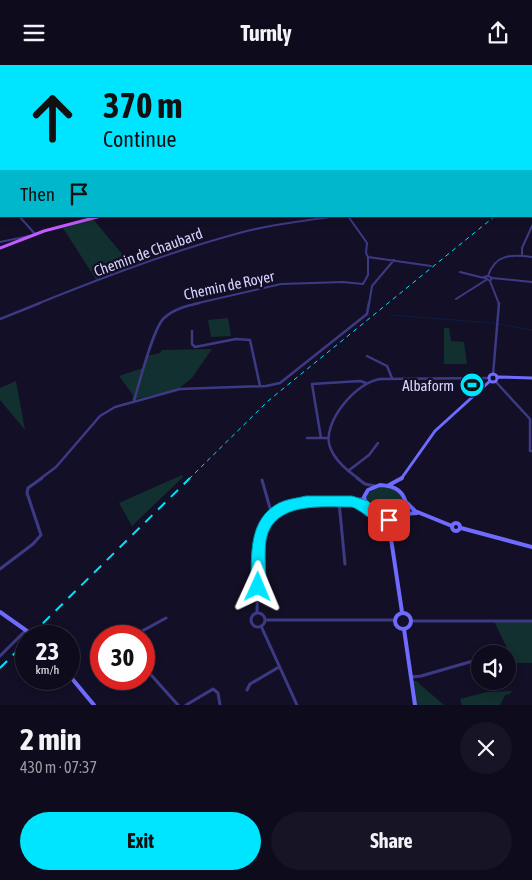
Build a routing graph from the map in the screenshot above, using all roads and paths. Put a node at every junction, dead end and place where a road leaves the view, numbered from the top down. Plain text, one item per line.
1 (20, 217) edge
2 (97, 217) edge
3 (331, 217) edge
4 (349, 217) edge
5 (532, 226) edge
6 (35, 234) junction
7 (28, 236) junction
8 (0, 242) edge
9 (0, 248) edge
10 (522, 255) junction
11 (368, 257) junction
12 (532, 257) edge
13 (394, 260) junction
14 (431, 266) dead end
15 (460, 272) dead end
16 (488, 276) junction
17 (485, 279) junction
18 (491, 279) junction
19 (532, 282) edge
20 (456, 299) dead end
21 (0, 319) edge
22 (192, 331) dead end
23 (367, 356) dead end
24 (493, 375) junction
25 (392, 378) junction
26 (532, 378) edge
27 (489, 379) junction
28 (497, 379) junction
29 (366, 383) junction
30 (260, 386) junction
31 (134, 401) junction
32 (328, 437) junction
33 (307, 438) dead end
34 (321, 438) junction
35 (378, 443) dead end
36 (531, 451) edge
37 (348, 471) junction
38 (401, 479) junction
39 (262, 480) dead end
40 (362, 482) junction
41 (376, 485) junction
42 (389, 485) junction
43 (400, 491) junction
44 (366, 493) junction
45 (364, 498) junction
46 (339, 502) junction
47 (352, 502) junction
48 (407, 503) junction
49 (366, 507) junction
50 (276, 513) junction
51 (403, 514) junction
52 (420, 514) junction
53 (382, 519) junction
54 (393, 519) junction
55 (390, 531) junction
56 (532, 547) edge
57 (345, 563) dead end
58 (0, 569) edge
59 (402, 612) junction
60 (0, 613) edge
61 (257, 613) junction
62 (166, 619) dead end
63 (265, 620) junction
64 (394, 620) junction
65 (412, 621) junction
66 (532, 621) edge
67 (18, 625) edge
68 (154, 625) edge
69 (261, 626) junction
70 (404, 629) junction
71 (15, 641) edge
72 (0, 656) edge
73 (471, 661) edge
74 (279, 667) junction
75 (411, 677) junction
76 (155, 679) edge
77 (80, 688) edge
78 (247, 690) dead end
79 (94, 705) edge
80 (178, 705) edge
81 (186, 705) edge
82 (220, 705) edge
83 (297, 705) edge
84 (415, 705) edge

1 - 6 street
2 - 6 main road
3 - 21 street, Chemin de Chaubard
4 - 11 street
5 - 10 street
6 - 7 main road
7 - 8 street
7 - 9 main road
10 - 12 street
10 - 16 street
11 - 13 street
11 - 31 street, Chemin de Royer
13 - 14 street
13 - 30 street
15 - 17 street
16 - 17 street
16 - 18 street
17 - 18 street
17 - 20 street
18 - 19 street
18 - 24 street
22 - 30 street
23 - 25 street
24 - 27 street
24 - 28 street
25 - 27 street
25 - 29 street
26 - 28 street
27 - 28 street
27 - 38 street
28 - 36 street
29 - 32 street
29 - 34 street
30 - 31 street
31 - 58 street
32 - 34 street
32 - 37 street
33 - 34 street
35 - 37 street
37 - 40 street
38 - 42 street
38 - 43 street
39 - 50 street
40 - 41 street
40 - 44 street
41 - 42 street
41 - 44 street
42 - 43 street
43 - 48 street
44 - 45 street
45 - 47 street
45 - 49 street
46 - 47 street
46 - 50 street
46 - 57 street
47 - 49 street
48 - 51 street
48 - 52 street
49 - 53 street
50 - 61 street
51 - 52 street
51 - 54 street
52 - 56 street
53 - 54 street
53 - 55 street
54 - 55 street
55 - 59 street
59 - 64 street
59 - 65 street
60 - 67 street
61 - 63 street
61 - 69 street
62 - 68 street
63 - 64 street
63 - 69 street
64 - 70 street
65 - 66 street
65 - 70 street
69 - 74 street
70 - 75 street
71 - 72 street
73 - 75 street
74 - 78 street
74 - 83 street
75 - 84 street
76 - 80 street
77 - 79 street
81 - 82 street

